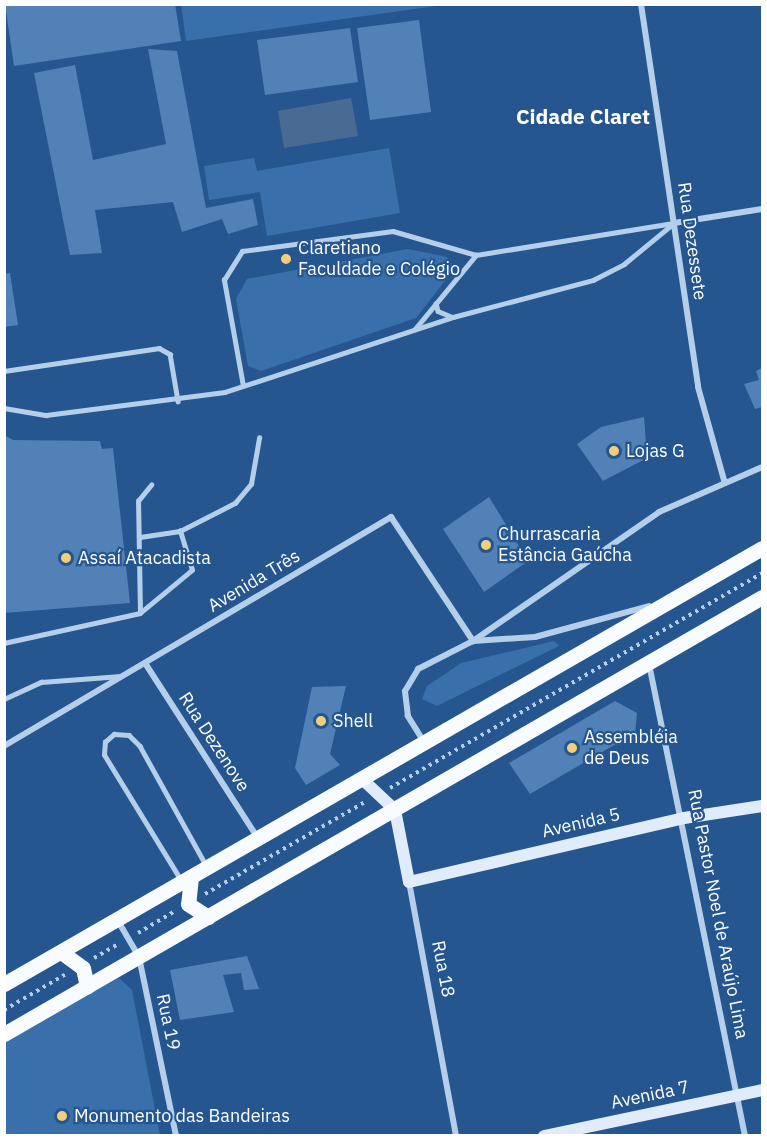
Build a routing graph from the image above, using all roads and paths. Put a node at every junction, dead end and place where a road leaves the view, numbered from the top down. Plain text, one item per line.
1 (641, 4) edge
2 (762, 209) edge
3 (674, 223) junction
4 (476, 255) junction
5 (436, 303) junction
6 (453, 317) junction
7 (415, 329) junction
8 (4, 371) edge
9 (243, 386) junction
10 (177, 401) junction
11 (4, 408) edge
12 (260, 438) dead end
13 (762, 467) edge
14 (724, 480) junction
15 (151, 485) dead end
16 (180, 531) junction
17 (141, 537) junction
18 (762, 548) edge
19 (681, 595) junction
20 (762, 597) edge
21 (140, 613) junction
22 (473, 641) junction
23 (4, 643) edge
24 (145, 663) junction
25 (649, 664) junction
26 (124, 675) junction
27 (4, 699) edge
28 (424, 742) junction
29 (4, 746) edge
30 (361, 778) junction
31 (762, 806) edge
32 (395, 810) junction
33 (684, 818) junction
34 (258, 838) junction
35 (207, 867) junction
36 (186, 879) junction
37 (409, 882) junction
38 (208, 917) junction
39 (117, 920) junction
40 (61, 952) junction
41 (139, 957) junction
42 (4, 984) edge
43 (87, 987) junction
44 (4, 1034) edge
45 (762, 1090) edge
46 (738, 1095) junction
47 (176, 1136) edge
48 (456, 1136) edge
49 (544, 1136) edge
50 (746, 1136) edge

1 - 3 street, Rua Dezessete
2 - 3 street
3 - 4 lane
3 - 6 lane
3 - 14 street, Rua Dezessete
4 - 5 lane
4 - 9 lane
5 - 6 lane
5 - 7 lane
6 - 7 lane
7 - 9 lane
8 - 10 lane
9 - 10 lane
10 - 11 lane
12 - 16 lane
13 - 14 street
14 - 22 street
15 - 17 lane
16 - 17 lane
16 - 21 lane
17 - 21 lane
18 - 19 main road
19 - 22 street
19 - 28 main road
20 - 25 main road
21 - 23 lane
22 - 24 street, Avenida Três
22 - 28 street
24 - 26 street, Avenida Três
24 - 34 street, Rua Dezenove
25 - 32 main road
25 - 33 street, Rua Pastor Noel de Araújo Lima
26 - 27 lane
26 - 29 street, Avenida Três
28 - 30 main road
30 - 32 main road
30 - 34 main road
31 - 33 main road, Avenida 5
32 - 37 main road, Rua 18
32 - 38 main road
33 - 37 main road, Avenida 5
33 - 46 street, Rua Pastor Noel de Araújo Lima
34 - 35 main road
35 - 36 main road
35 - 36 lane
36 - 38 main road
36 - 39 main road
37 - 48 street, Rua 18
38 - 41 main road
39 - 40 main road
39 - 41 street, Rua 19
40 - 42 main road
40 - 43 main road
41 - 43 main road
41 - 47 street, Rua 19
43 - 44 main road
45 - 46 main road, Avenida 7
46 - 49 main road, Avenida 7
46 - 50 street, Rua Pastor Noel de Araújo Lima

